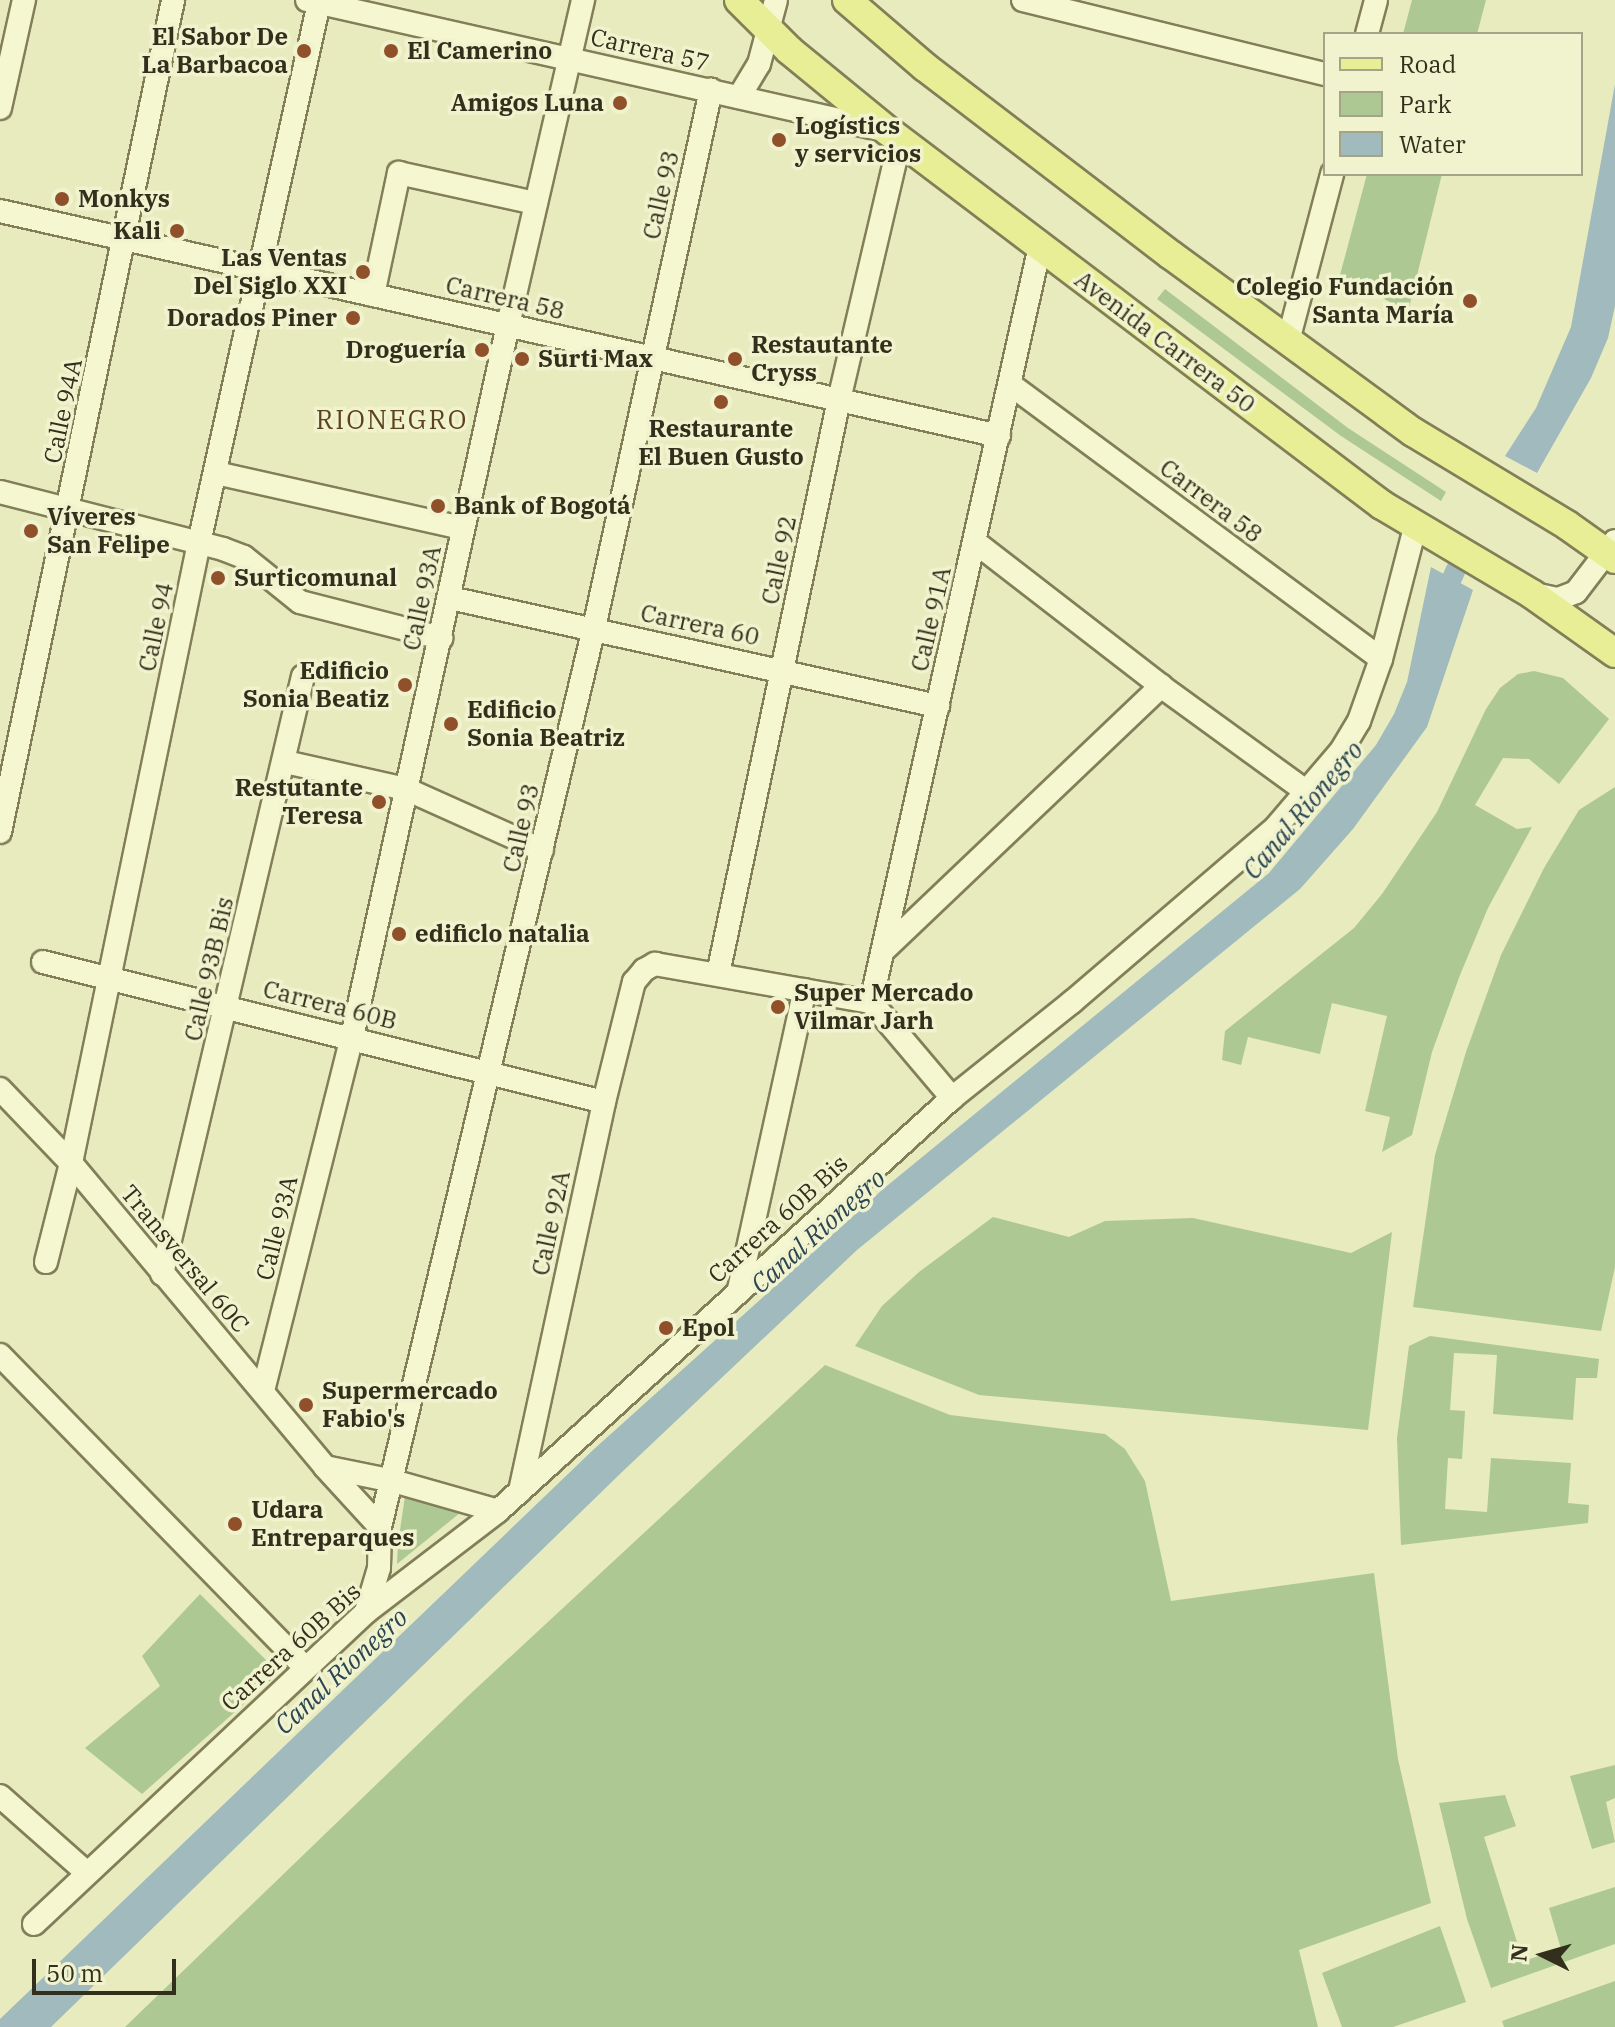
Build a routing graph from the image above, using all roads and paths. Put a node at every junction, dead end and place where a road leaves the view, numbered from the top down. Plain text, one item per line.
1 (24, 0) edge
2 (173, 0) edge
3 (583, 0) edge
4 (739, 0) edge
5 (776, 0) edge
6 (847, 0) edge
7 (1023, 0) edge
8 (1376, 0) edge
9 (313, 1) edge
10 (769, 31) junction
11 (1368, 32) edge
12 (570, 59) junction
13 (4, 70) edge
14 (1323, 74) edge
15 (711, 90) junction
16 (739, 97) junction
17 (0, 108) edge
18 (892, 144) junction
19 (1331, 176) edge
20 (536, 203) junction
21 (0, 211) edge
22 (125, 240) junction
23 (1040, 246) junction
24 (260, 269) junction
25 (373, 295) junction
26 (508, 325) junction
27 (1288, 341) junction
28 (651, 357) junction
29 (1011, 385) junction
30 (839, 400) junction
31 (999, 436) junction
32 (216, 473) junction
33 (0, 492) edge
34 (69, 508) junction
35 (463, 528) junction
36 (1415, 528) junction
37 (975, 542) junction
38 (199, 543) junction
39 (1612, 551) edge
40 (1532, 594) junction
41 (450, 598) junction
42 (594, 628) junction
43 (441, 638) junction
44 (1615, 653) edge
45 (1381, 659) junction
46 (783, 670) junction
47 (303, 676) dead end
48 (1161, 686) junction
49 (938, 706) junction
50 (285, 762) junction
51 (406, 789) junction
52 (1307, 792) junction
53 (0, 832) edge
54 (542, 850) junction
55 (884, 950) junction
56 (43, 962) dead end
57 (718, 974) junction
58 (111, 976) junction
59 (805, 990) junction
60 (871, 1002) junction
61 (228, 1006) junction
62 (352, 1037) junction
63 (490, 1073) junction
64 (1, 1093) edge
65 (952, 1098) junction
66 (604, 1102) junction
67 (71, 1163) junction
68 (46, 1262) dead end
69 (162, 1274) junction
70 (739, 1289) junction
71 (0, 1355) edge
72 (263, 1391) junction
73 (325, 1467) junction
74 (393, 1481) junction
75 (520, 1491) junction
76 (498, 1511) junction
77 (380, 1527) junction
78 (366, 1612) junction
79 (305, 1667) junction
80 (0, 1796) edge
81 (87, 1873) junction
82 (34, 1924) dead end

1 - 13 street
2 - 22 street, Calle 94A
3 - 12 street, Calle 93A
4 - 10 main road, Avenida Carrera 50
5 - 10 street
6 - 27 main road
7 - 14 street
8 - 11 street
9 - 12 street, Carrera 57
9 - 24 street, Calle 94
10 - 16 street
10 - 18 main road, Avenida Carrera 50
12 - 15 street, Carrera 57
12 - 20 street, Calle 93A
13 - 17 street
15 - 16 street, Carrera 57
15 - 28 street, Calle 93
16 - 18 street, Carrera 57
18 - 23 main road, Avenida Carrera 50
18 - 30 street, Calle 92
19 - 27 street
20 - 25 street
20 - 26 street, Calle 93A
21 - 22 street, Carrera 58
22 - 24 street, Carrera 58
22 - 34 street, Calle 94A
23 - 29 street, Calle 91A
23 - 36 main road, Avenida Carrera 50
24 - 25 street, Carrera 58
24 - 32 street, Calle 94
25 - 26 street, Carrera 58
26 - 28 street, Carrera 58
26 - 35 street, Calle 93A
27 - 39 main road
28 - 30 street, Carrera 58
28 - 42 street, Calle 93
29 - 31 street, Calle 91A
29 - 45 street, Carrera 58
30 - 31 street, Carrera 58
30 - 46 street, Calle 92
31 - 37 street, Calle 91A
32 - 35 street
32 - 38 street, Calle 94
33 - 34 street
34 - 38 street
34 - 53 street, Calle 94A
35 - 41 street, Calle 93A
36 - 40 main road, Avenida Carrera 50
36 - 45 street, Carrera 60B Bis
37 - 48 street
37 - 49 street, Calle 91A
38 - 43 street
38 - 58 street, Calle 94
39 - 40 street
40 - 44 main road, Avenida Carrera 50
41 - 42 street, Carrera 60
41 - 43 street, Calle 93A
42 - 46 street, Carrera 60
42 - 54 street, Calle 93
43 - 51 street, Calle 93A
45 - 52 street, Carrera 60B Bis
46 - 49 street, Carrera 60
46 - 57 street, Calle 92
47 - 50 street, Calle 93B Bis
48 - 52 street
48 - 55 street
49 - 55 street, Calle 91A
50 - 51 street
50 - 61 street, Calle 93B Bis
51 - 54 street
51 - 62 street, Calle 93A
52 - 65 street, Carrera 60B Bis
54 - 63 street, Calle 93
55 - 60 street, Calle 91A
56 - 58 street, Carrera 60B
57 - 59 street
57 - 66 street, Calle 92A
58 - 61 street, Carrera 60B
58 - 67 street, Calle 94
59 - 60 street
59 - 70 street
60 - 65 street
61 - 62 street, Carrera 60B
61 - 69 street, Calle 93B Bis
62 - 63 street, Carrera 60B
62 - 72 street, Calle 93A
63 - 66 street, Carrera 60B
63 - 74 street, Calle 93
64 - 67 street, Transversal 60C
65 - 70 street, Carrera 60B Bis
66 - 75 street, Calle 92A
67 - 68 street, Calle 94
67 - 69 street, Transversal 60C
69 - 72 street, Transversal 60C
70 - 75 street, Carrera 60B Bis
71 - 79 street
72 - 73 street, Transversal 60C
73 - 74 street
73 - 77 street, Transversal 60C
74 - 76 street
74 - 77 street, Calle 93
75 - 76 street, Carrera 60B Bis
76 - 78 street, Carrera 60B Bis
77 - 78 street
78 - 79 street, Carrera 60B Bis
79 - 81 street, Carrera 60B Bis
80 - 81 street
81 - 82 street, Carrera 60B Bis

